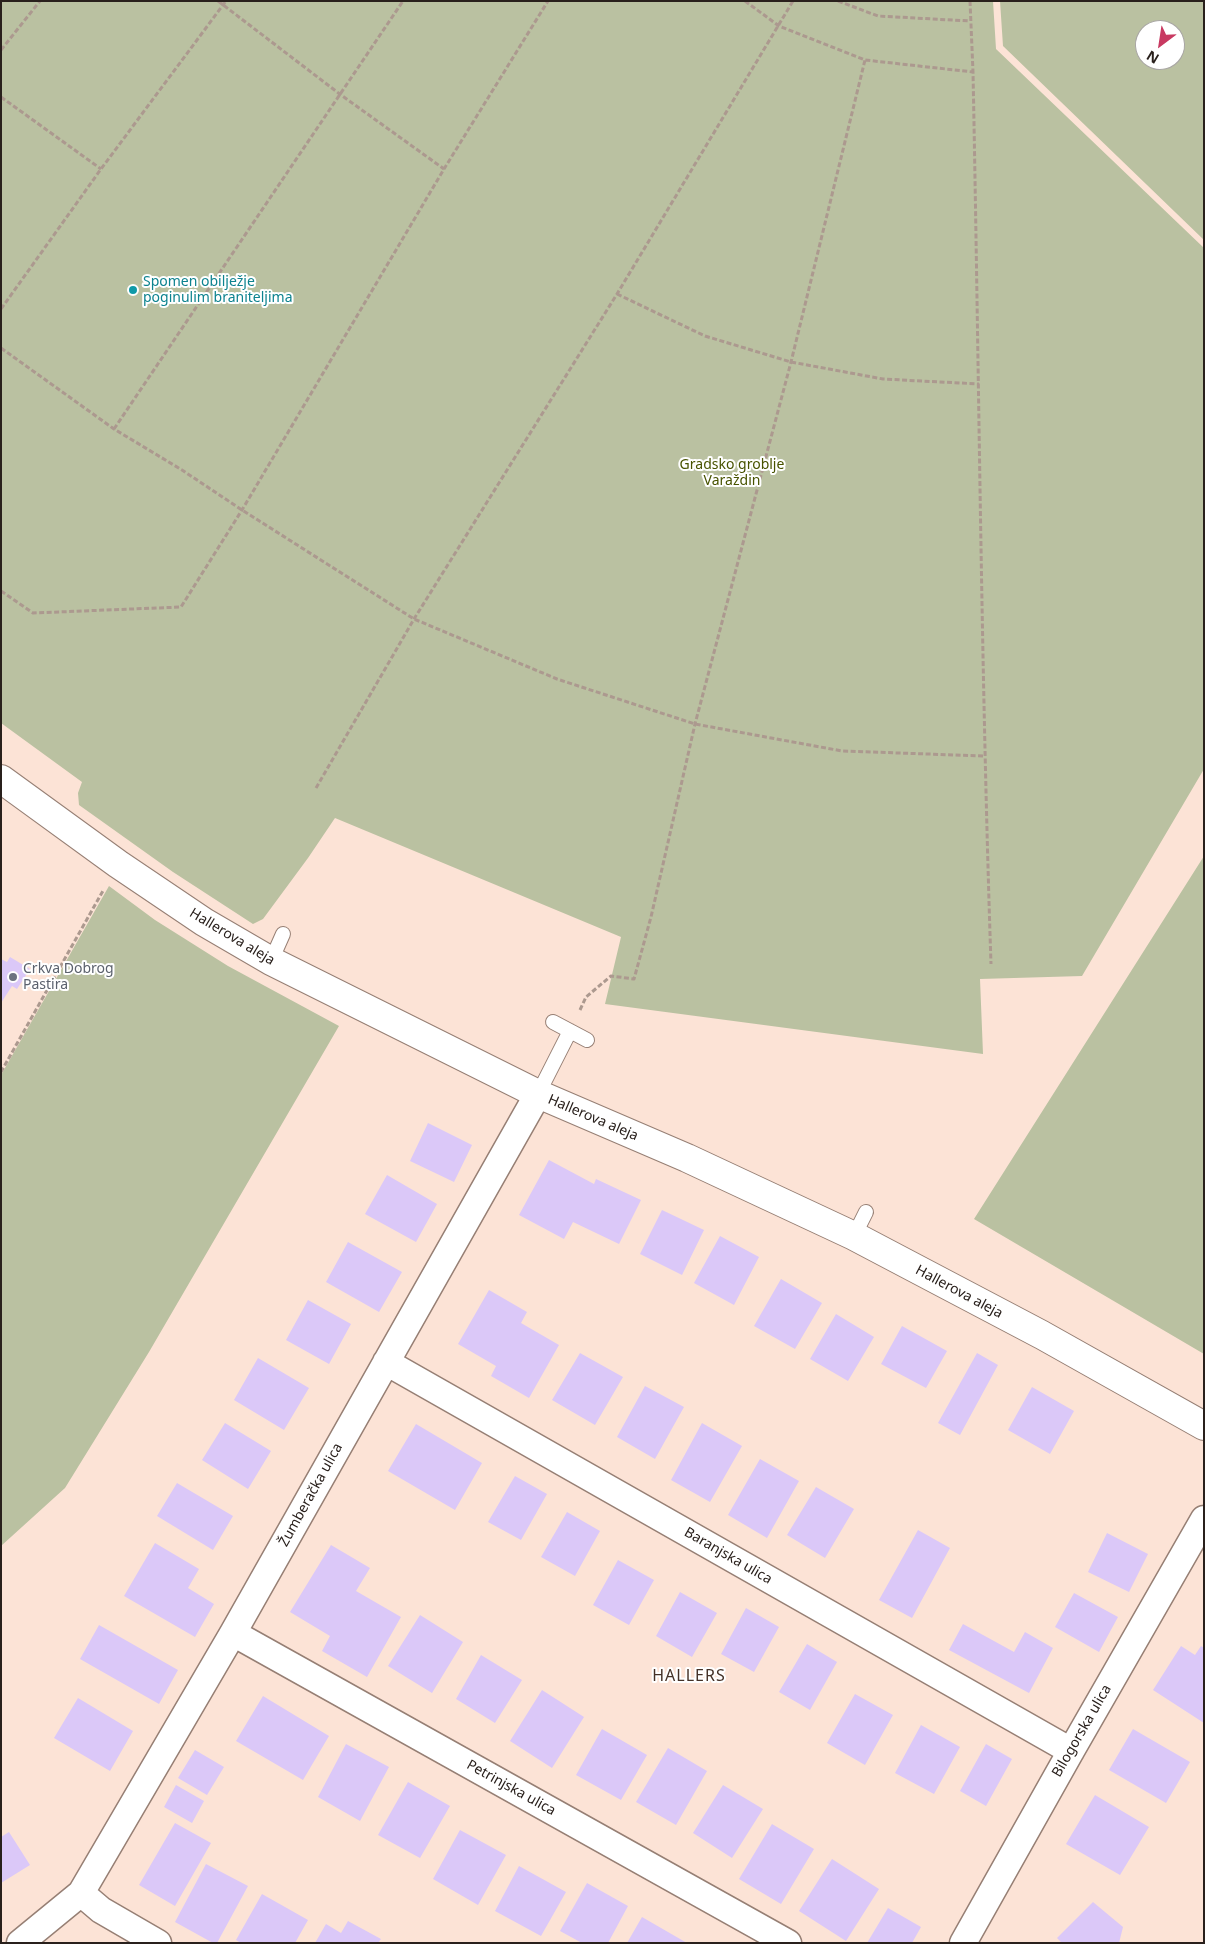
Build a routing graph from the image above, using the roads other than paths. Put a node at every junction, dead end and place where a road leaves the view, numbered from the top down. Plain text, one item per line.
1 (1, 780) edge
2 (283, 934) dead end
3 (271, 961) junction
4 (552, 1022) dead end
5 (570, 1031) junction
6 (588, 1040) dead end
7 (538, 1094) junction
8 (866, 1212) dead end
9 (854, 1236) junction
10 (386, 1362) junction
11 (1204, 1426) edge
12 (1204, 1520) edge
13 (233, 1633) junction
14 (1070, 1751) junction
15 (81, 1893) junction
16 (20, 1943) edge
17 (158, 1943) edge
18 (788, 1943) edge
19 (963, 1943) edge

1 - 3 main road, Hallerova aleja
2 - 3 lane
3 - 7 main road, Hallerova aleja
4 - 5 lane
5 - 6 lane
5 - 7 lane
7 - 9 main road, Hallerova aleja
7 - 10 street, Žumberačka ulica
8 - 9 lane
9 - 11 main road, Hallerova aleja
10 - 13 street, Žumberačka ulica
10 - 14 street, Baranjska ulica
12 - 14 street, Bilogorska ulica
13 - 15 street, Žumberačka ulica
13 - 18 street, Petrinjska ulica
14 - 19 street, Bilogorska ulica
15 - 16 street
15 - 17 street

